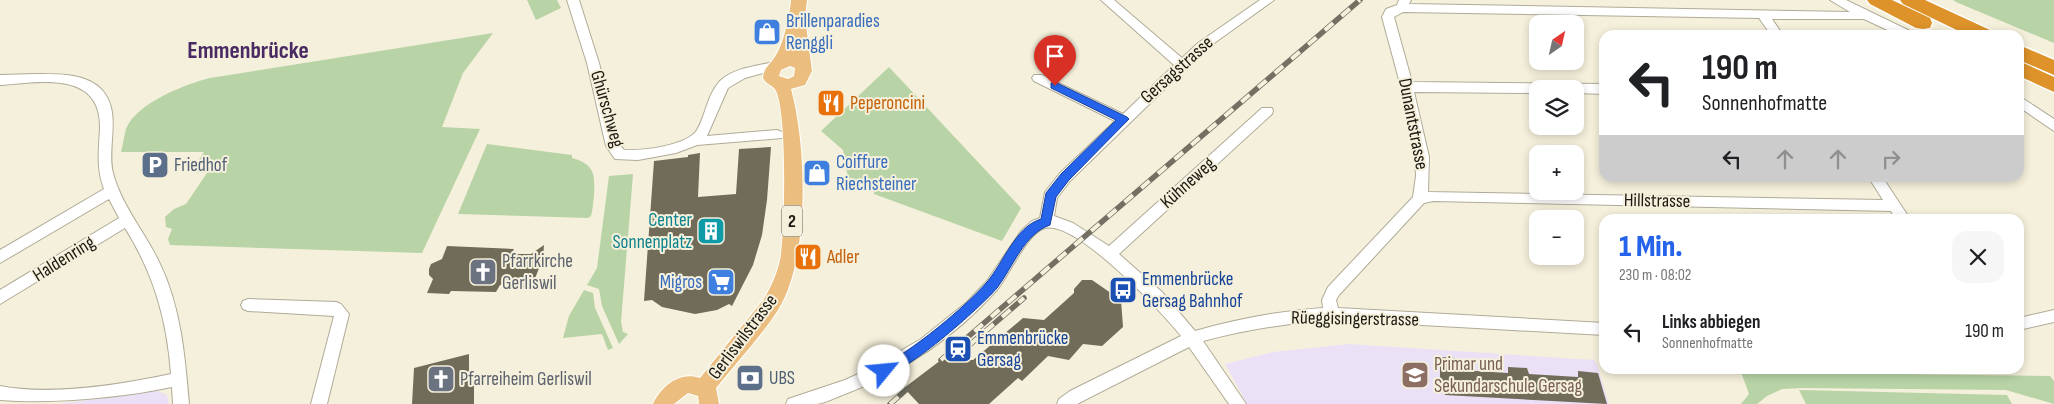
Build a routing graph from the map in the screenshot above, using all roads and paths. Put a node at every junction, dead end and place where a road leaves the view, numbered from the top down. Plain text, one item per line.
1 (573, 0) edge
2 (799, 0) edge
3 (1106, 0) edge
4 (1268, 0) edge
5 (1836, 0) edge
6 (1909, 0) edge
7 (1404, 4) edge
8 (1871, 7) edge
9 (1762, 13) junction
10 (797, 17) junction
11 (1774, 30) edge
12 (1901, 30) edge
13 (1935, 30) edge
14 (1972, 30) edge
15 (2024, 54) edge
16 (1181, 64) junction
17 (2054, 68) edge
18 (2024, 70) edge
19 (781, 75) junction
20 (1038, 78) dead end
21 (0, 80) edge
22 (2054, 85) edge
23 (1407, 87) junction
24 (1599, 89) edge
25 (2024, 105) edge
26 (1267, 111) dead end
27 (1123, 119) junction
28 (2054, 126) edge
29 (777, 135) dead end
30 (697, 140) junction
31 (1879, 182) edge
32 (112, 191) junction
33 (1420, 199) junction
34 (1894, 206) junction
35 (1900, 214) edge
36 (127, 220) junction
37 (1046, 222) junction
38 (1109, 256) junction
39 (0, 257) edge
40 (0, 298) edge
41 (248, 305) dead end
42 (1331, 314) junction
43 (2054, 316) edge
44 (2024, 323) edge
45 (1599, 329) edge
46 (1192, 338) junction
47 (179, 379) junction
48 (0, 393) edge
49 (707, 396) edge
50 (181, 404) edge
51 (319, 404) edge
52 (663, 404) edge
53 (794, 404) edge
54 (1065, 404) edge
55 (1238, 404) edge

1 - 30 street, Ghürschweg
2 - 10 main road
3 - 16 street
4 - 16 street, Gersagstrasse
5 - 8 street
6 - 14 highway
7 - 9 street
7 - 23 street, Dunantstrasse
8 - 9 street
8 - 12 street
8 - 13 highway
9 - 11 street
10 - 19 main road
10 - 19 main road
15 - 17 highway
16 - 27 street, Gersagstrasse
18 - 22 highway
19 - 30 street
19 - 49 main road, Gerliswilstrasse / 2
20 - 27 street
21 - 32 street
23 - 24 street
23 - 33 street, Dunantstrasse
25 - 28 street
26 - 38 street, Kühneweg
27 - 37 street, Gersagstrasse
29 - 30 street
31 - 34 street
32 - 36 street
32 - 39 street
33 - 34 street, Hillstrasse
33 - 42 street
34 - 35 street
36 - 40 street, Haldenring
36 - 47 street
37 - 38 street
37 - 53 street
38 - 46 street
41 - 51 street
42 - 45 street, Rüeggisingerstrasse
42 - 46 street, Rüeggisingerstrasse
43 - 44 street
46 - 54 street, Rüeggisingerstrasse
46 - 55 street
47 - 48 street
47 - 50 street
49 - 52 main road

